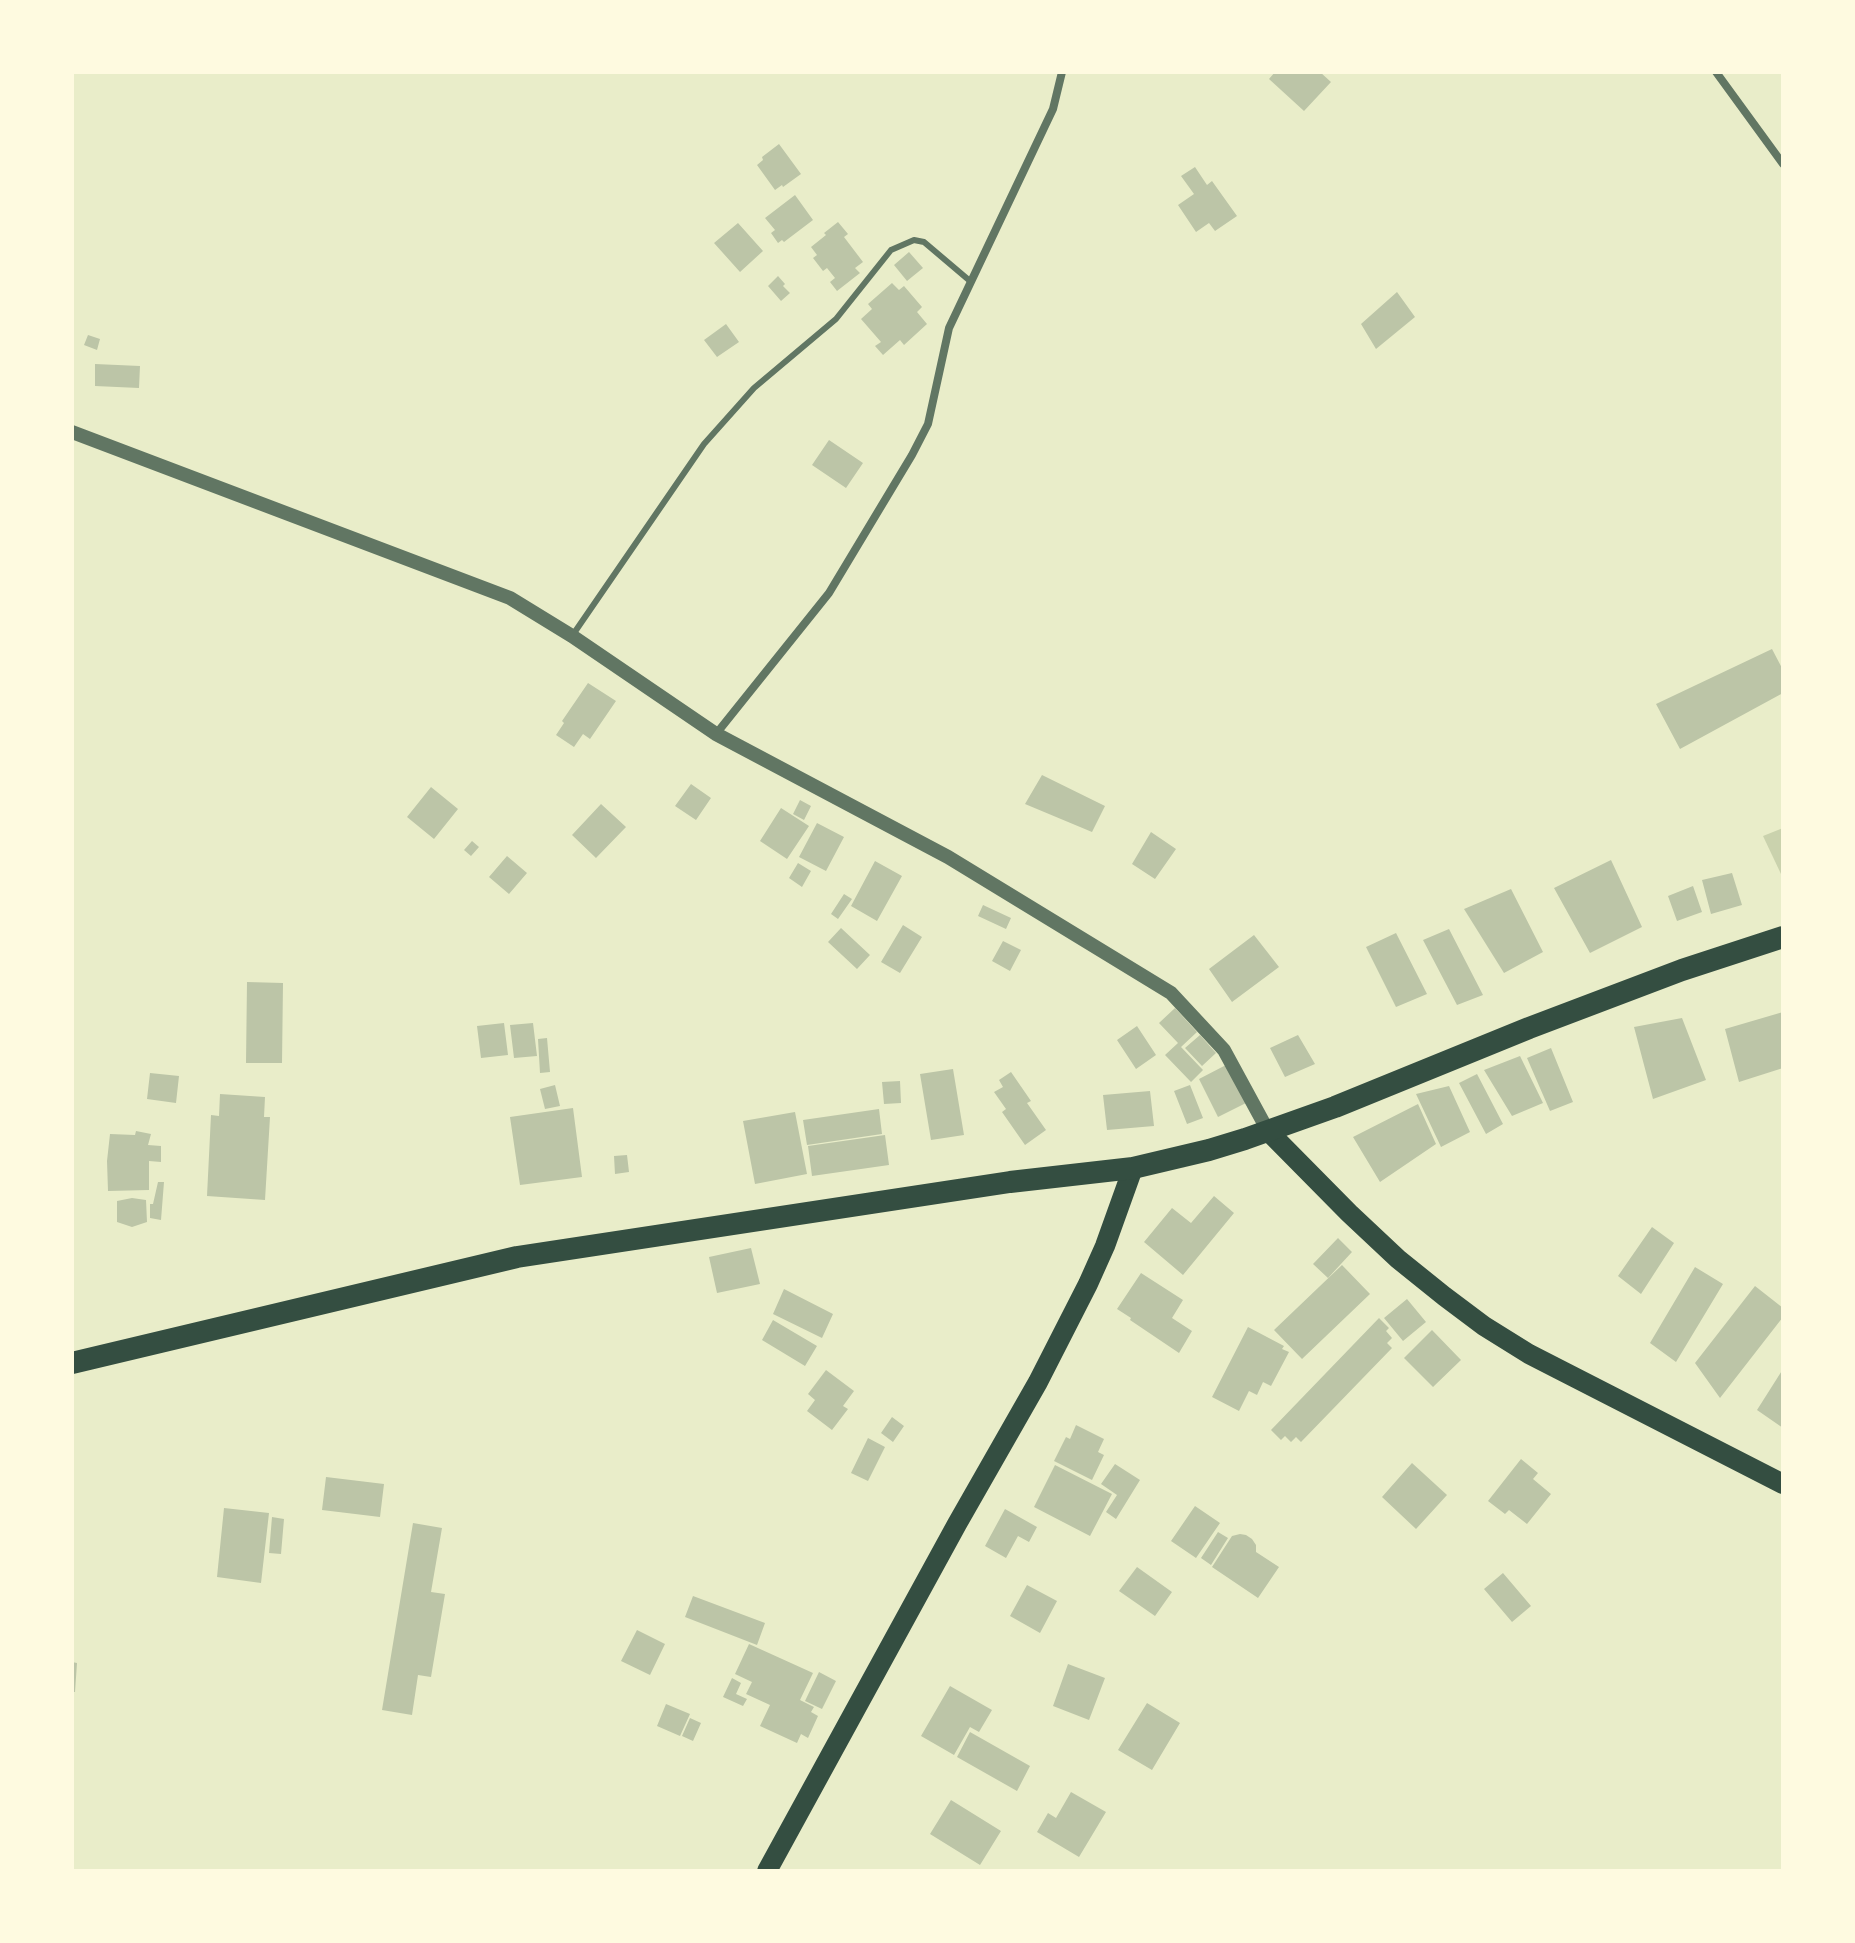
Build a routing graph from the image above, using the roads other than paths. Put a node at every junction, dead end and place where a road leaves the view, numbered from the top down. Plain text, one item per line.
1 (1062, 72) edge
2 (1716, 72) edge
3 (1783, 164) edge
4 (970, 281) junction
5 (72, 432) edge
6 (572, 636) junction
7 (716, 734) junction
8 (1783, 937) edge
9 (1268, 1131) junction
10 (1133, 1168) junction
11 (72, 1363) edge
12 (1783, 1484) edge
13 (767, 1871) edge

1 - 4 street
2 - 3 street
4 - 6 lane
4 - 7 street
5 - 6 street
6 - 7 street
7 - 9 street
8 - 9 highway
9 - 10 highway
9 - 12 main road
10 - 11 highway
10 - 13 main road

